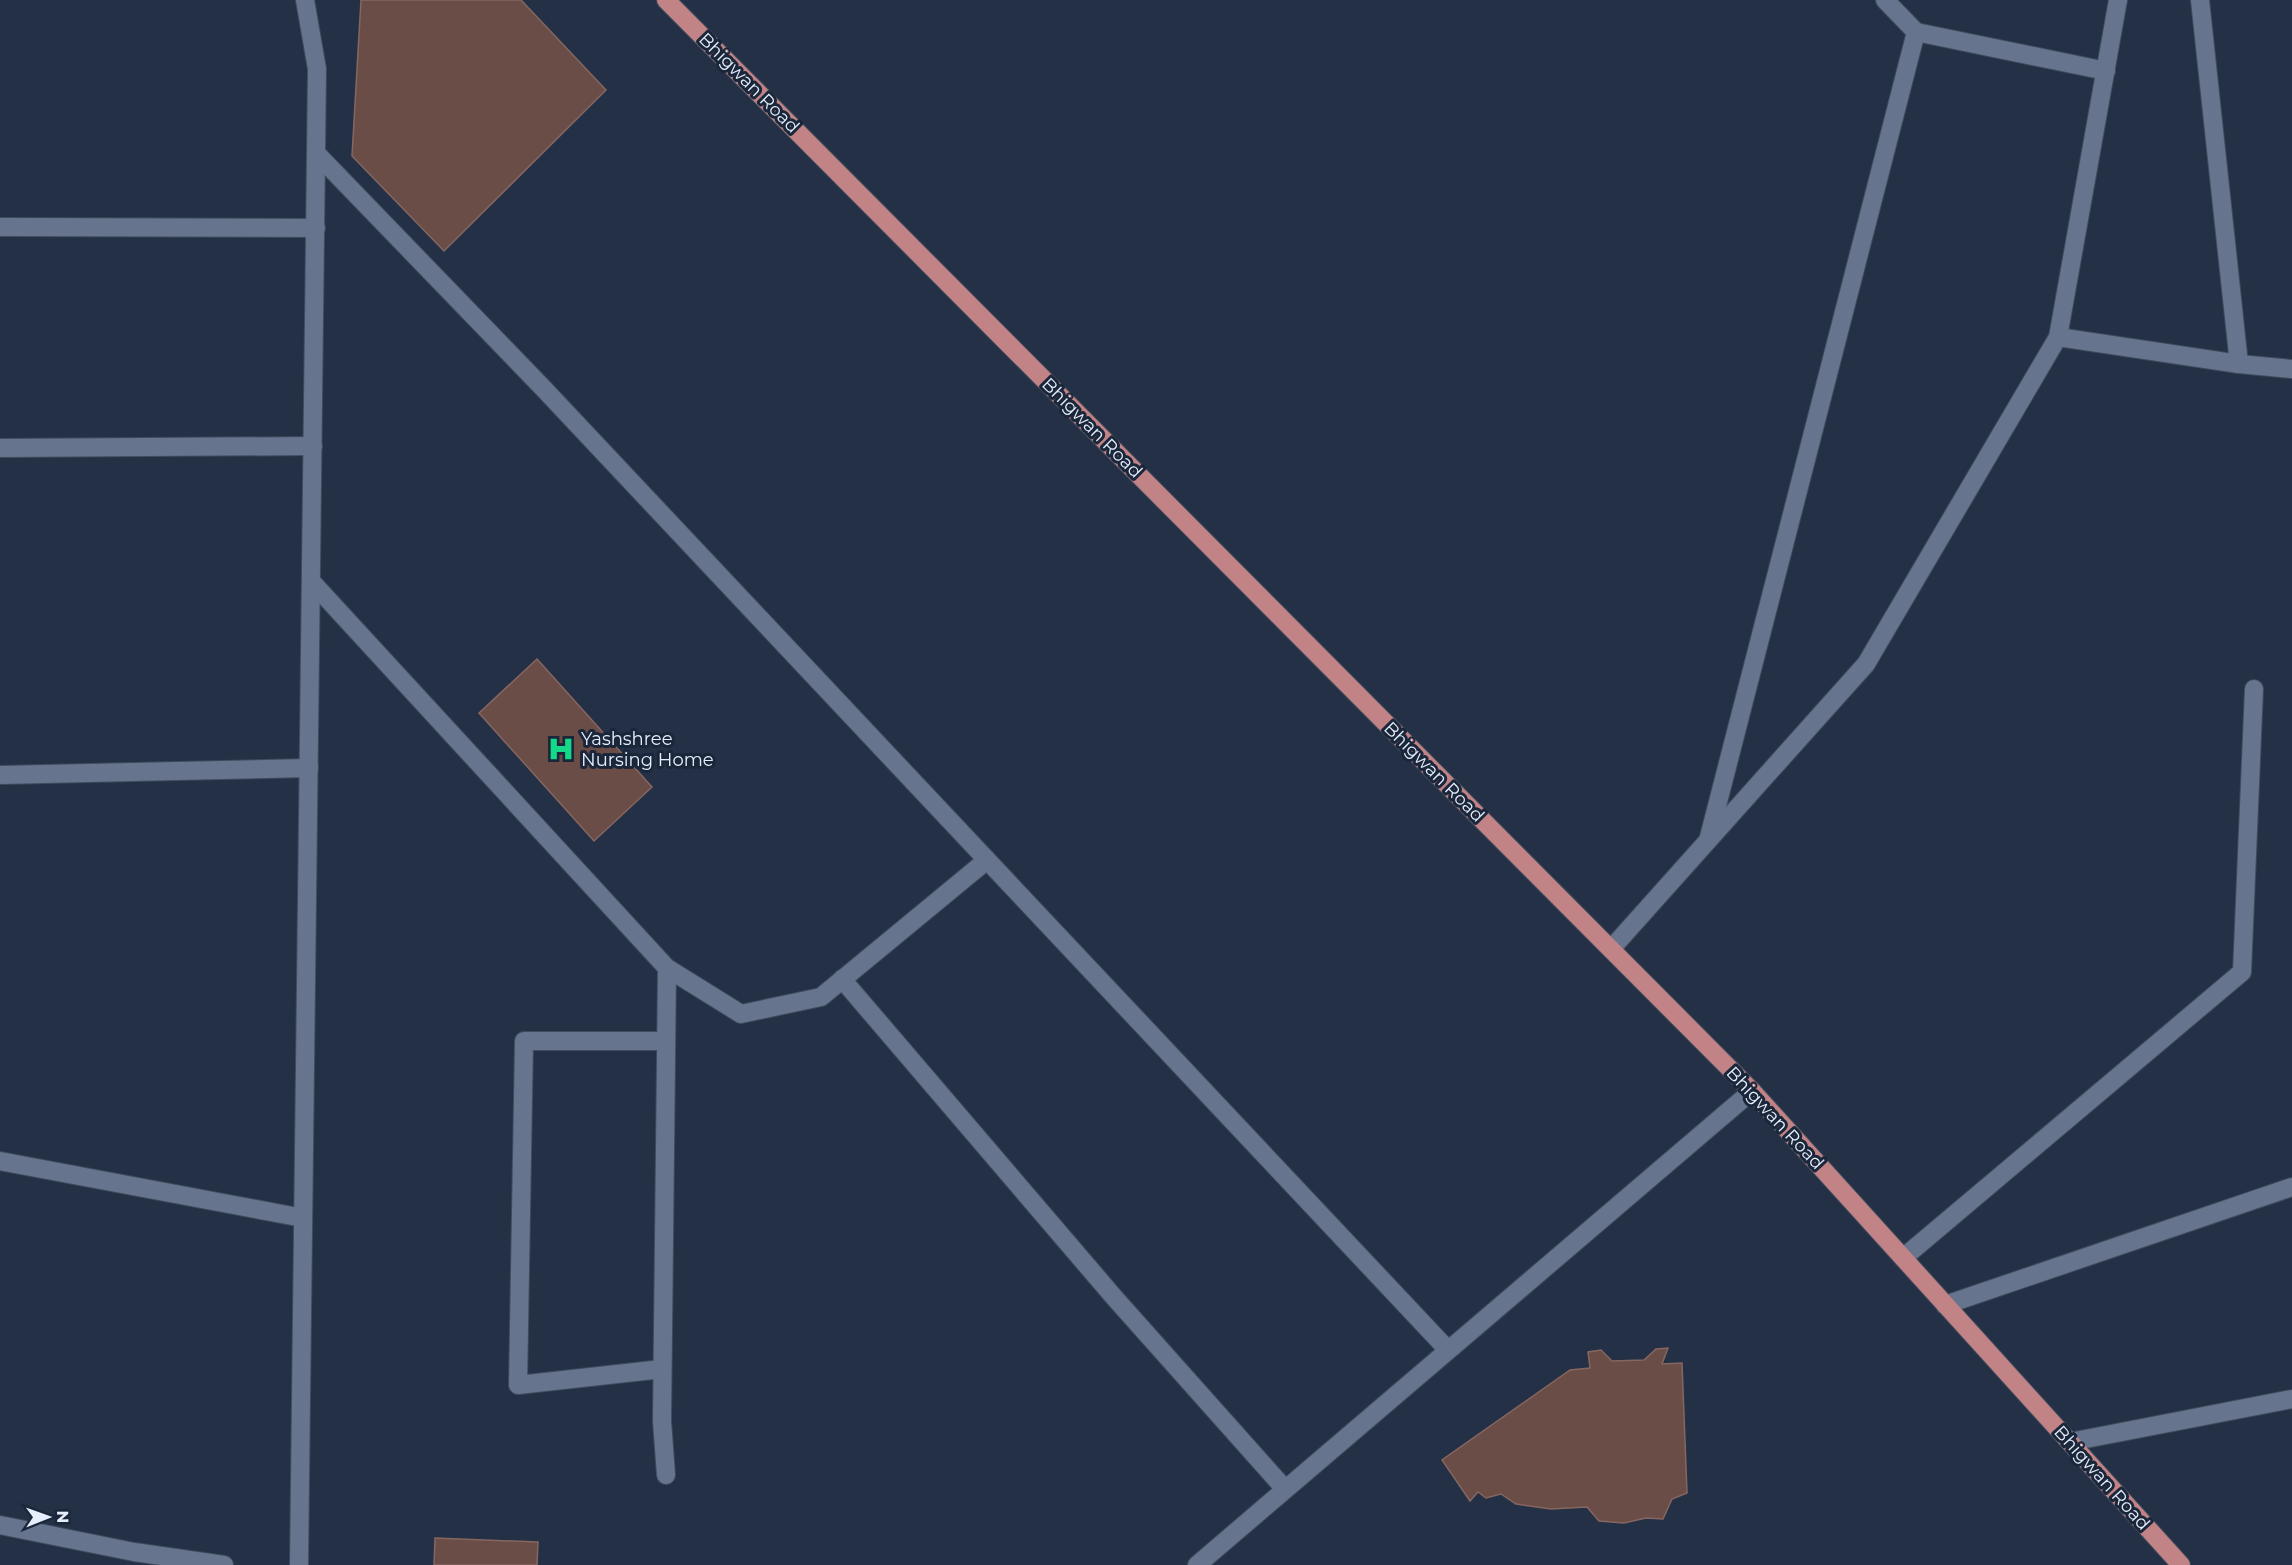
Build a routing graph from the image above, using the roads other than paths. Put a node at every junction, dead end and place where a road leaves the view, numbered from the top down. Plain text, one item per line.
1 (305, 0) edge
2 (666, 0) edge
3 (1885, 0) edge
4 (2118, 0) edge
5 (2200, 0) edge
6 (1916, 32) junction
7 (2106, 71) junction
8 (316, 153) junction
9 (0, 227) edge
10 (316, 228) junction
11 (2058, 337) junction
12 (2239, 364) junction
13 (2292, 369) edge
14 (313, 446) junction
15 (0, 448) edge
16 (311, 581) junction
17 (2254, 689) dead end
18 (309, 768) junction
19 (0, 775) edge
20 (1708, 841) junction
21 (987, 860) junction
22 (1611, 949) junction
23 (667, 968) junction
24 (842, 979) junction
25 (666, 1041) junction
26 (1752, 1091) junction
27 (0, 1161) edge
28 (2292, 1187) edge
29 (303, 1218) junction
30 (1903, 1258) junction
31 (1945, 1305) junction
32 (1448, 1350) junction
33 (662, 1369) junction
34 (2292, 1399) edge
35 (2070, 1443) junction
36 (666, 1475) dead end
37 (1285, 1489) junction
38 (0, 1525) edge
39 (224, 1565) edge
40 (299, 1565) edge
41 (1197, 1565) edge
42 (2181, 1565) edge

1 - 8 street
2 - 22 main road, Bhigwan Road
3 - 6 street
4 - 7 street
5 - 12 street
6 - 7 street
6 - 20 street
7 - 11 street
8 - 10 street
8 - 21 street
9 - 10 street
10 - 14 street
11 - 12 street
11 - 20 street
12 - 13 street
14 - 15 street
14 - 16 street
16 - 18 street
16 - 23 street
17 - 30 street
18 - 19 street
18 - 29 street
20 - 22 street
21 - 24 street
21 - 32 street
22 - 26 main road, Bhigwan Road
23 - 24 street
23 - 25 street
24 - 37 street
25 - 33 street
25 - 33 street
26 - 30 main road, Bhigwan Road
26 - 32 street
27 - 29 street
28 - 31 street
29 - 40 street
30 - 31 main road, Bhigwan Road
31 - 35 main road, Bhigwan Road
32 - 37 street
33 - 36 street
34 - 35 street
35 - 42 main road, Bhigwan Road
37 - 41 street
38 - 39 street

